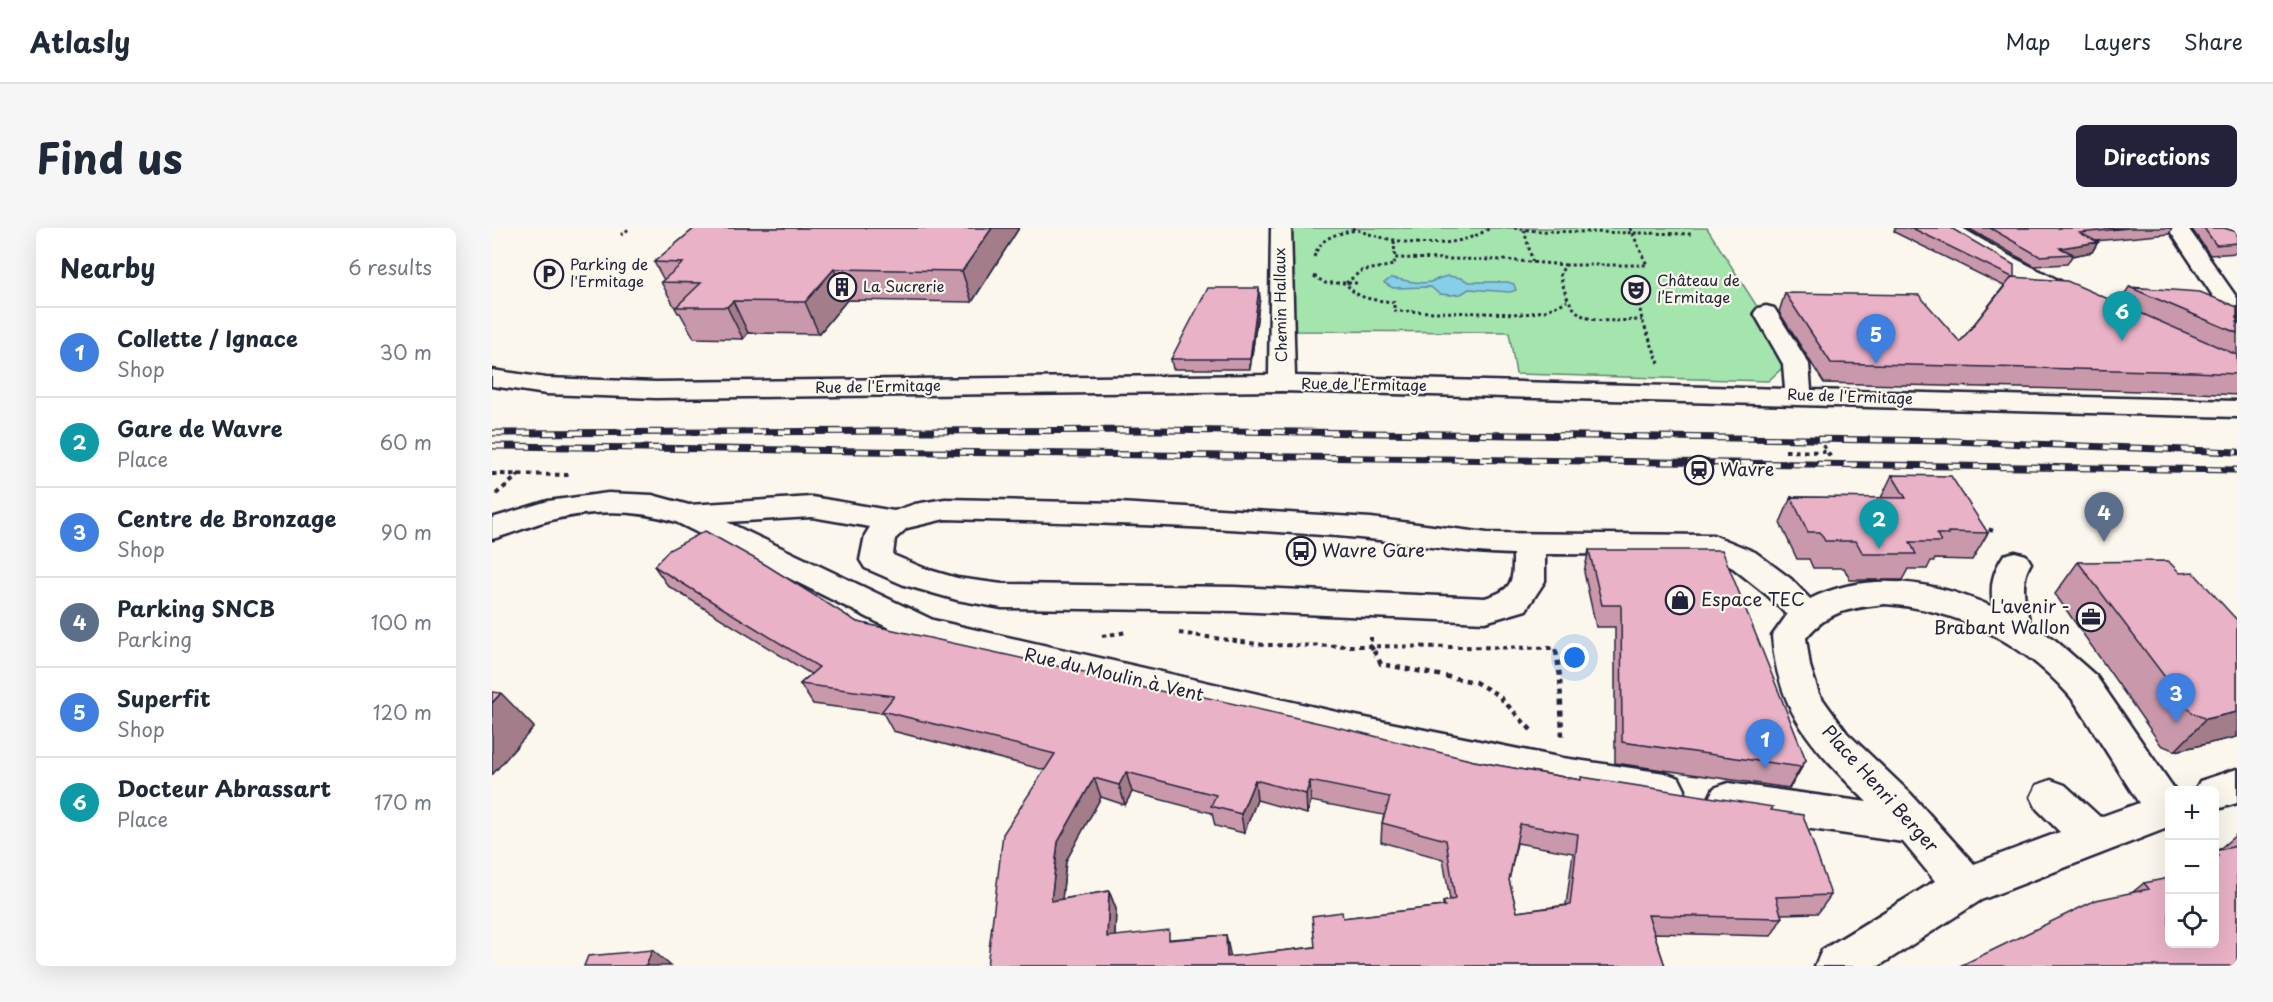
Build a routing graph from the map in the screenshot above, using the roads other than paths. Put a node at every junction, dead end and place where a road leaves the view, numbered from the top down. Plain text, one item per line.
1 (1281, 228) edge
2 (1948, 228) edge
3 (2178, 228) edge
4 (2098, 308) edge
5 (1766, 313) dead end
6 (2237, 315) edge
7 (492, 378) edge
8 (1282, 383) junction
9 (1799, 396) junction
10 (2237, 409) edge
11 (687, 515) junction
12 (896, 521) junction
13 (492, 529) edge
14 (1529, 543) junction
15 (2015, 563) dead end
16 (1806, 615) junction
17 (2014, 630) junction
18 (2051, 797) dead end
19 (2165, 806) edge
20 (2165, 811) edge
21 (1915, 826) junction
22 (2094, 838) junction
23 (1966, 886) junction
24 (1838, 966) edge

1 - 8 street, Chemin Hallaux
2 - 4 street
3 - 6 street
5 - 9 street
7 - 8 street, Rue de l'Ermitage
8 - 9 street, Rue de l'Ermitage
9 - 10 street, Rue de l'Ermitage
11 - 12 street
11 - 13 street
11 - 21 street, Rue du Moulin à Vent
12 - 14 street
12 - 14 street
14 - 16 street
15 - 17 street
16 - 17 street, Place Henri Berger
16 - 21 street, Place Henri Berger
17 - 19 street, Place Henri Berger
18 - 22 street
20 - 22 street, Place Henri Berger
21 - 23 street, Place Henri Berger
22 - 23 street, Place Henri Berger
23 - 24 street

